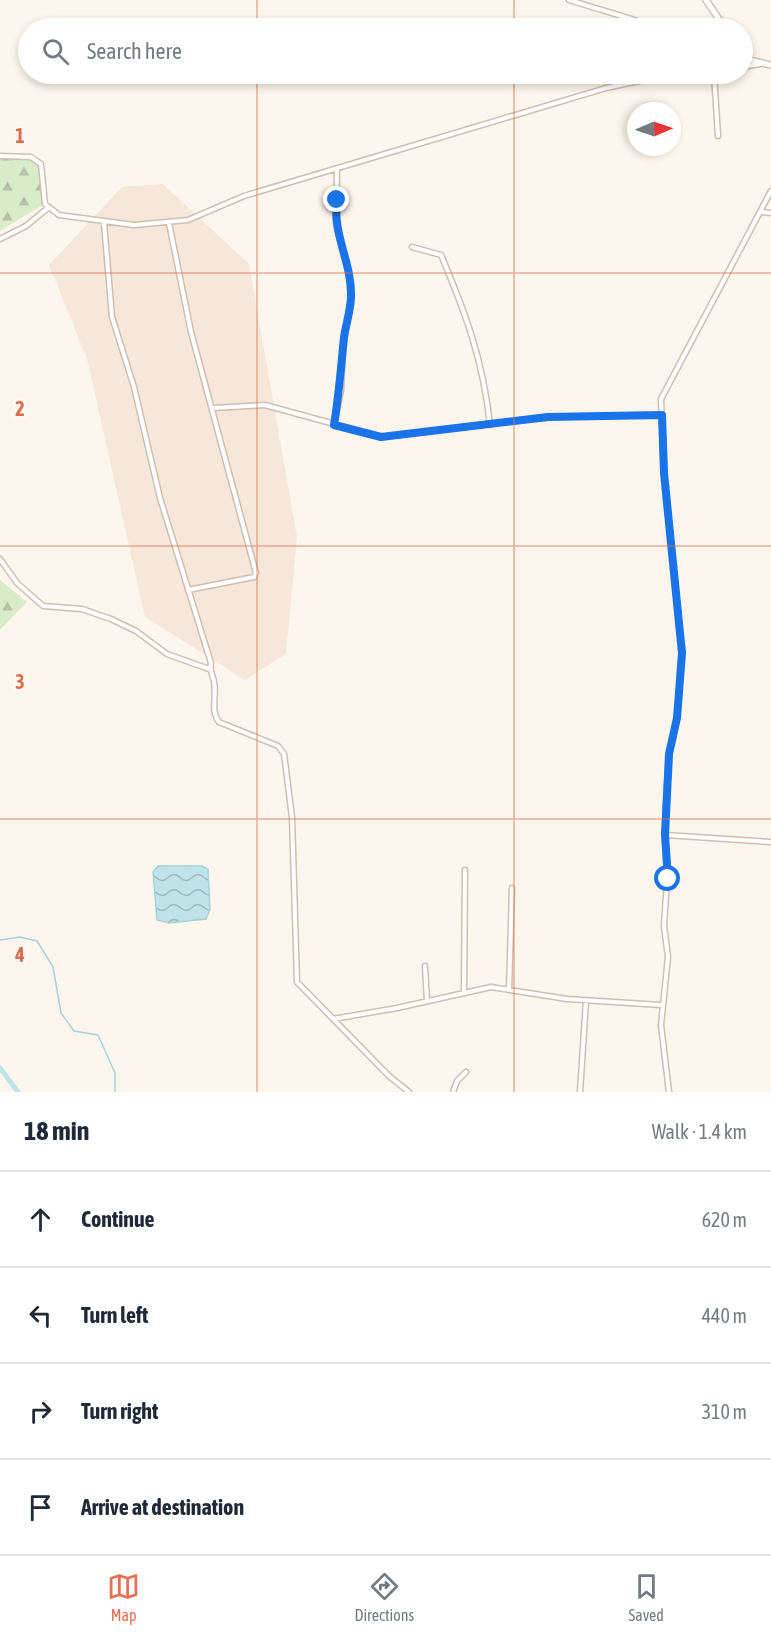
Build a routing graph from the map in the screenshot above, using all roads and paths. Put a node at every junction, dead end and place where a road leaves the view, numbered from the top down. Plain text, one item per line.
1 (569, 0) edge
2 (706, 0) edge
3 (628, 18) edge
4 (718, 18) edge
5 (753, 60) edge
6 (764, 64) junction
7 (771, 65) edge
8 (753, 66) edge
9 (625, 84) edge
10 (715, 84) edge
11 (718, 135) dead end
12 (0, 156) edge
13 (337, 169) junction
14 (771, 191) edge
15 (49, 207) junction
16 (762, 212) junction
17 (771, 213) edge
18 (104, 223) junction
19 (169, 223) junction
20 (0, 239) edge
21 (412, 247) dead end
22 (214, 408) junction
23 (662, 415) junction
24 (334, 425) junction
25 (490, 425) junction
26 (0, 559) edge
27 (188, 590) junction
28 (209, 669) junction
29 (665, 835) junction
30 (771, 842) edge
31 (465, 870) dead end
32 (512, 888) dead end
33 (425, 966) dead end
34 (509, 990) junction
35 (464, 991) junction
36 (428, 1001) junction
37 (586, 1001) junction
38 (662, 1005) junction
39 (333, 1019) junction
40 (466, 1072) dead end
41 (409, 1092) edge
42 (453, 1092) edge
43 (580, 1092) edge
44 (669, 1092) edge

1 - 3 street
2 - 4 street
5 - 6 street
6 - 7 street
6 - 8 street
9 - 13 street
10 - 11 street
12 - 15 street
13 - 19 street
13 - 24 street
14 - 16 street
15 - 18 street
15 - 20 street
16 - 17 street
16 - 23 street
18 - 19 street
18 - 27 street
19 - 22 street
21 - 25 street
22 - 24 street
22 - 27 street
23 - 25 street
23 - 29 street
24 - 25 street
26 - 28 street
27 - 28 street
28 - 39 street
29 - 30 street
29 - 38 street
31 - 35 street
32 - 34 street
33 - 36 street
34 - 35 street
34 - 37 street
35 - 36 street
36 - 39 street
37 - 38 street
37 - 43 street
38 - 44 street
39 - 41 street
40 - 42 street

